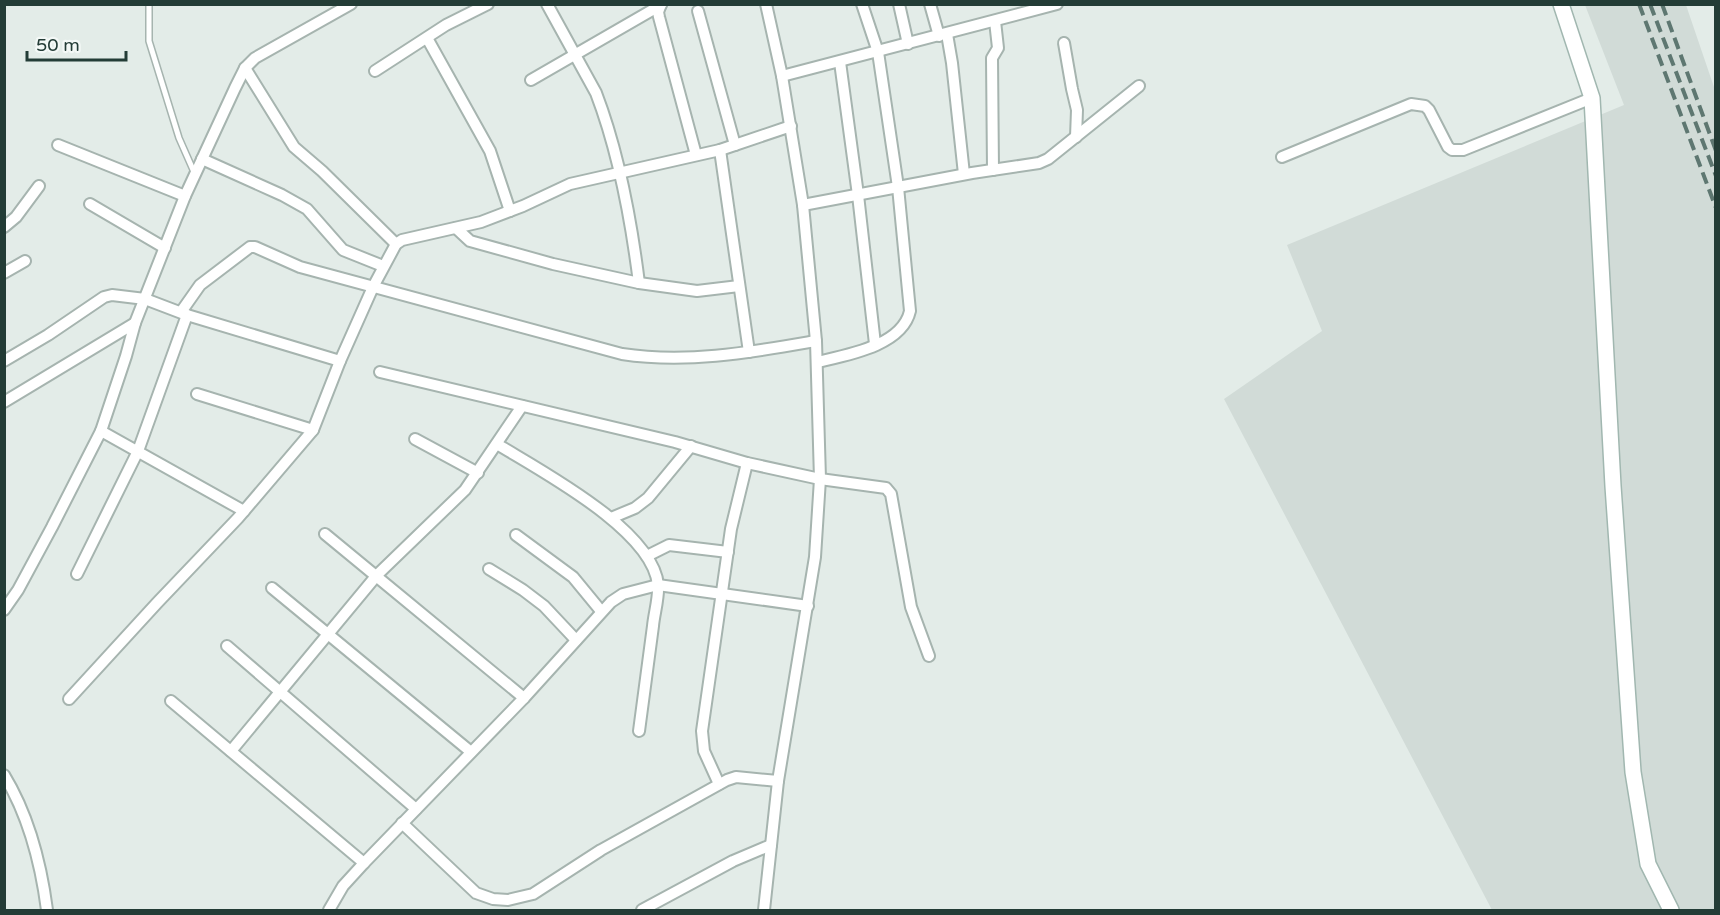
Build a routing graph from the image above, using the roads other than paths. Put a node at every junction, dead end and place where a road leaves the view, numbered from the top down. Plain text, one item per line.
1 (149, 4) edge
2 (351, 4) edge
3 (488, 4) edge
4 (547, 4) edge
5 (766, 4) edge
6 (862, 4) edge
7 (899, 4) edge
8 (930, 4) edge
9 (1007, 4) edge
10 (1057, 4) edge
11 (1561, 4) edge
12 (661, 5) edge
13 (1037, 8) edge
14 (699, 11) dead end
15 (1011, 17) junction
16 (995, 21) junction
17 (943, 35) junction
18 (427, 38) junction
19 (1064, 43) dead end
20 (908, 44) junction
21 (878, 52) junction
22 (574, 55) junction
23 (840, 62) junction
24 (245, 68) junction
25 (375, 71) dead end
26 (782, 76) junction
27 (531, 80) dead end
28 (1139, 86) dead end
29 (1592, 98) junction
30 (790, 126) junction
31 (1076, 137) junction
32 (58, 145) dead end
33 (735, 145) junction
34 (720, 150) junction
35 (696, 155) junction
36 (1282, 157) dead end
37 (202, 159) junction
38 (993, 170) junction
39 (194, 173) junction
40 (620, 173) junction
41 (964, 174) junction
42 (39, 186) dead end
43 (898, 187) junction
44 (858, 195) junction
45 (185, 196) junction
46 (90, 204) dead end
47 (803, 205) junction
48 (510, 211) junction
49 (4, 227) edge
50 (456, 228) junction
51 (396, 244) junction
52 (165, 248) junction
53 (25, 261) dead end
54 (383, 266) junction
55 (4, 273) edge
56 (639, 282) junction
57 (739, 286) junction
58 (373, 287) junction
59 (145, 299) junction
60 (184, 313) junction
61 (135, 323) junction
62 (816, 341) junction
63 (875, 344) junction
64 (749, 352) junction
65 (340, 360) junction
66 (4, 361) edge
67 (817, 362) junction
68 (380, 372) dead end
69 (197, 394) dead end
70 (4, 402) edge
71 (522, 406) junction
72 (313, 430) junction
73 (101, 431) junction
74 (415, 439) dead end
75 (497, 444) junction
76 (691, 446) junction
77 (138, 451) junction
78 (747, 462) junction
79 (478, 473) junction
80 (820, 479) junction
81 (244, 511) junction
82 (611, 518) junction
83 (325, 534) dead end
84 (516, 535) dead end
85 (728, 552) junction
86 (647, 556) junction
87 (489, 569) dead end
88 (77, 574) dead end
89 (377, 575) junction
90 (658, 585) junction
91 (272, 588) dead end
92 (721, 594) junction
93 (808, 606) junction
94 (4, 610) edge
95 (601, 610) junction
96 (329, 633) junction
97 (576, 640) junction
98 (226, 646) dead end
99 (929, 656) dead end
100 (279, 693) junction
101 (524, 698) junction
102 (69, 699) dead end
103 (171, 701) dead end
104 (639, 731) dead end
105 (231, 751) junction
106 (471, 752) junction
107 (4, 775) edge
108 (778, 781) junction
109 (719, 784) junction
110 (416, 809) junction
111 (402, 823) junction
112 (771, 845) junction
113 (364, 863) junction
114 (47, 910) edge
115 (328, 910) edge
116 (642, 910) edge
117 (764, 910) edge
118 (1671, 910) edge

1 - 39 lane
2 - 24 street
3 - 18 street
4 - 22 street
5 - 26 street
6 - 21 street
7 - 20 street
8 - 17 street
9 - 15 street
10 - 13 street
11 - 29 street
12 - 22 street
12 - 35 street
13 - 15 street
14 - 33 street
15 - 16 street
16 - 17 street
16 - 38 street
17 - 20 street
17 - 41 street
18 - 25 street
18 - 48 street
19 - 31 street
20 - 21 street
21 - 23 street
21 - 43 street
22 - 27 street
22 - 40 street
23 - 26 street
23 - 44 street
24 - 37 street
24 - 51 street
26 - 30 street
28 - 31 street
29 - 36 street
29 - 118 street
30 - 33 street
30 - 47 street
31 - 38 street
32 - 45 street
33 - 34 street
34 - 35 street
34 - 57 street
35 - 40 street
37 - 39 street
37 - 54 street
38 - 41 street
39 - 45 street
40 - 48 street
40 - 56 street
41 - 43 street
42 - 49 street
43 - 44 street
43 - 63 street
44 - 47 street
44 - 63 street
45 - 52 street
46 - 52 street
47 - 62 street
48 - 50 street
50 - 51 street
50 - 56 street
51 - 54 street
52 - 59 street
53 - 55 street
54 - 58 street
56 - 57 street
57 - 64 street
58 - 60 street
58 - 64 street
58 - 65 street
59 - 60 street
59 - 61 street
59 - 66 street
60 - 65 street
60 - 77 street
61 - 70 street
61 - 73 street
62 - 64 street
62 - 67 street
63 - 67 street
65 - 72 street
67 - 80 street
68 - 71 street
69 - 72 street
71 - 75 street
71 - 76 street
72 - 81 street
73 - 77 street
73 - 94 street
74 - 79 street
75 - 79 street
75 - 82 street
76 - 78 street
76 - 82 street
77 - 81 street
77 - 88 street
78 - 80 street
78 - 85 street
79 - 89 street
80 - 93 street
80 - 99 street
81 - 102 street
82 - 86 street
83 - 89 street
84 - 95 street
85 - 86 street
85 - 92 street
86 - 90 street
87 - 97 street
89 - 96 street
89 - 101 street
90 - 92 street
90 - 95 street
90 - 104 street
91 - 96 street
92 - 93 street
92 - 109 street
93 - 108 street
95 - 97 street
96 - 100 street
96 - 106 street
97 - 101 street
98 - 100 street
100 - 105 street
100 - 110 street
101 - 106 street
103 - 105 street
105 - 113 street
106 - 110 street
107 - 114 street
108 - 109 street
108 - 112 street
109 - 111 street
110 - 111 street
111 - 113 street
112 - 116 street
112 - 117 street
113 - 115 street

